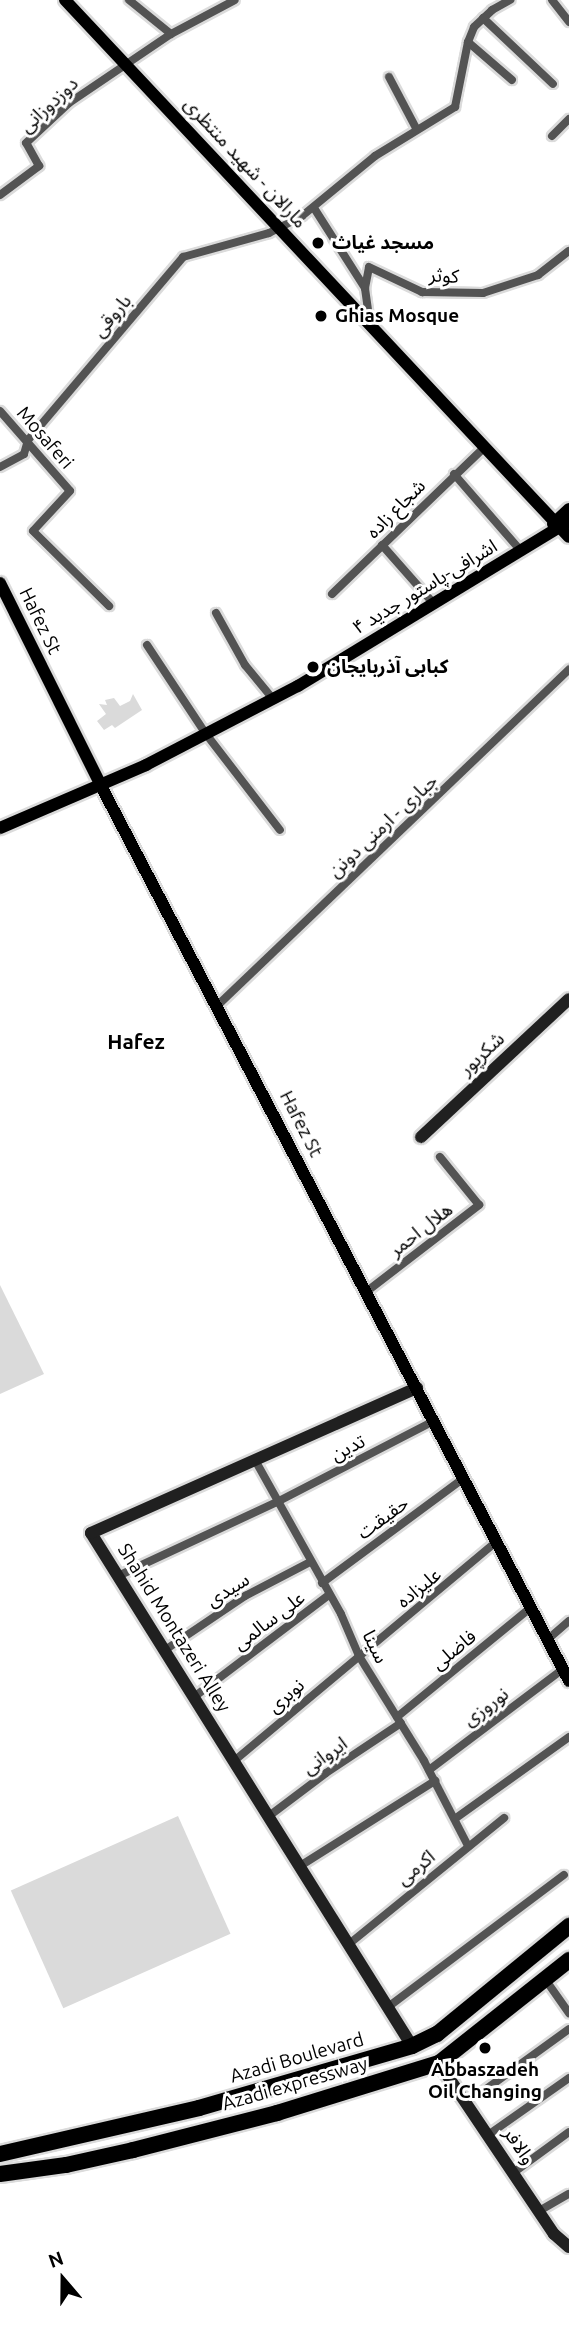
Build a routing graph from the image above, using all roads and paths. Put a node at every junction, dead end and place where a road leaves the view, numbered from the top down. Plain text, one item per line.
1 (65, 0) edge
2 (129, 0) edge
3 (235, 0) edge
4 (510, 0) edge
5 (552, 0) edge
6 (483, 18) junction
7 (569, 22) edge
8 (171, 34) junction
9 (468, 43) junction
10 (120, 66) junction
11 (389, 77) dead end
12 (512, 80) dead end
13 (553, 84) dead end
14 (569, 120) edge
15 (416, 128) junction
16 (552, 136) dead end
17 (0, 195) edge
18 (314, 208) junction
19 (279, 228) junction
20 (569, 251) edge
21 (365, 288) junction
22 (371, 326) junction
23 (0, 411) edge
24 (28, 440) junction
25 (485, 447) junction
26 (0, 467) edge
27 (454, 474) junction
28 (569, 509) edge
29 (564, 527) edge
30 (382, 545) junction
31 (520, 551) junction
32 (0, 583) edge
33 (331, 594) dead end
34 (434, 604) junction
35 (109, 606) dead end
36 (216, 612) dead end
37 (147, 645) dead end
38 (569, 669) edge
39 (273, 699) junction
40 (206, 734) junction
41 (101, 786) junction
42 (0, 828) edge
43 (279, 830) dead end
44 (569, 999) edge
45 (218, 1005) junction
46 (421, 1136) dead end
47 (440, 1157) dead end
48 (366, 1292) junction
49 (417, 1388) junction
50 (434, 1421) junction
51 (255, 1460) junction
52 (464, 1478) junction
53 (277, 1502) junction
54 (496, 1542) junction
55 (310, 1562) junction
56 (118, 1576) junction
57 (322, 1583) junction
58 (329, 1595) junction
59 (530, 1608) junction
60 (569, 1621) edge
61 (547, 1640) junction
62 (165, 1650) junction
63 (359, 1656) junction
64 (566, 1675) edge
65 (194, 1697) junction
66 (399, 1720) junction
67 (569, 1737) edge
68 (234, 1761) junction
69 (429, 1770) junction
70 (435, 1780) junction
71 (269, 1816) junction
72 (456, 1818) junction
73 (504, 1818) dead end
74 (468, 1846) junction
75 (300, 1866) junction
76 (564, 1875) dead end
77 (569, 1926) edge
78 (349, 1944) junction
79 (569, 1960) edge
80 (545, 1979) junction
81 (388, 2007) junction
82 (569, 2013) edge
83 (569, 2029) edge
84 (412, 2046) junction
85 (439, 2063) junction
86 (569, 2078) edge
87 (482, 2092) dead end
88 (569, 2132) edge
89 (488, 2135) junction
90 (1, 2154) edge
91 (513, 2173) junction
92 (1, 2174) edge
93 (569, 2194) edge
94 (539, 2211) junction
95 (569, 2247) edge

1 - 10 main road, مارالان - شهید منتظری
2 - 8 street
3 - 8 street
4 - 6 street
5 - 7 street
6 - 9 street
6 - 13 street
8 - 10 street
9 - 12 street
9 - 15 street, باروقی
10 - 17 street, دوزدوزانی
10 - 19 main road, مارالان - شهید منتظری
11 - 15 street
14 - 16 street
15 - 18 street, باروقی
18 - 19 street, باروقی
18 - 21 street
19 - 22 main road, مارالان - شهید منتظری
19 - 24 street, باروقی
20 - 21 street, کوثر
21 - 22 street
22 - 25 main road, مارالان - شهید منتظری
23 - 24 street, Mosaferi
24 - 26 street, باروقی
24 - 35 street, Mosaferi
25 - 27 street, شجاع زاده
25 - 29 main road, مارالان - شهید منتظری
27 - 30 street, شجاع زاده
27 - 31 street
28 - 29 main road
29 - 31 main road, اشرافی-پاستور جدید ۴
30 - 33 street, شجاع زاده
30 - 34 street
31 - 34 main road, اشرافی-پاستور جدید ۴
32 - 41 main road, Hafez St
34 - 39 main road, اشرافی-پاستور جدید ۴
36 - 39 street
37 - 40 street
38 - 45 street, جباری - ارمنی دونن
39 - 40 main road, اشرافی-پاستور جدید ۴
40 - 41 main road, اشرافی-پاستور جدید ۴
40 - 43 street
41 - 42 main road, اشرافی-پاستور جدید ۴
41 - 45 main road, Hafez St
44 - 46 street, شکرپور
45 - 48 main road, Hafez St
47 - 48 street, هلال احمر
48 - 49 main road, Hafez St
49 - 50 main road, Hafez St
49 - 51 street, Shahid Montazeri Alley
50 - 52 main road, Hafez St
50 - 53 street, تدین
51 - 53 street, سینا
51 - 56 street, Shahid Montazeri Alley
52 - 54 main road, Hafez St
52 - 57 street, حقیقت
53 - 55 street, سینا
53 - 56 street
54 - 59 main road, Hafez St
54 - 63 street, علیزاده
55 - 57 street, سینا
55 - 62 street, سیدی
56 - 62 street, Shahid Montazeri Alley
57 - 58 street, سینا
58 - 63 street, سینا
58 - 65 street, علی سالمی
59 - 61 main road, Hafez St
59 - 66 street, فاضلی
60 - 61 street
61 - 64 main road, Hafez St
62 - 65 street, Shahid Montazeri Alley
63 - 66 street, سینا
63 - 68 street, نوبری
64 - 69 street, نوروزی
65 - 68 street, Shahid Montazeri Alley
66 - 69 street, سینا
66 - 71 street, ایروانی
67 - 72 street
68 - 71 street, Shahid Montazeri Alley
69 - 70 street, سینا
70 - 72 street, سینا
70 - 75 street
71 - 75 street, Shahid Montazeri Alley
72 - 74 street, سینا
73 - 74 street, اکرمی
74 - 78 street, اکرمی
75 - 78 street, Shahid Montazeri Alley
76 - 81 street
77 - 84 highway, Azadi Boulevard
78 - 81 street, Shahid Montazeri Alley
79 - 80 highway, Azadi expressway
80 - 82 street
80 - 85 highway, Azadi expressway
81 - 84 street, Shahid Montazeri Alley
83 - 87 street
84 - 90 highway, Azadi Boulevard
85 - 89 street, والافر
85 - 92 highway, Azadi expressway
86 - 89 street
88 - 91 street
89 - 91 street, والافر
91 - 94 street, والافر
93 - 94 street
94 - 95 street, والافر

